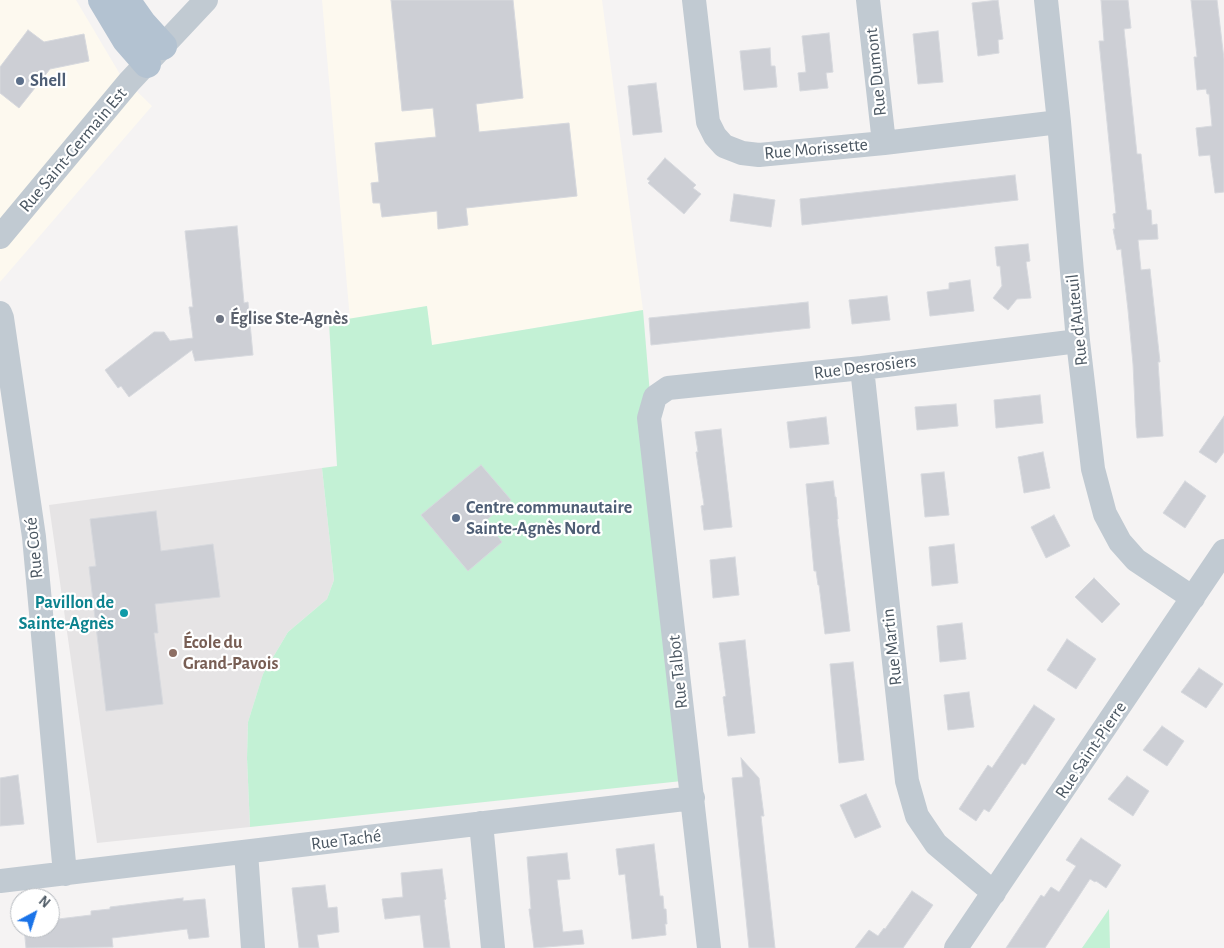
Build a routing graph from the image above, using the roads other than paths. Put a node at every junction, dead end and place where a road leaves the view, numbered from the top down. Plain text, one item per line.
1 (108, 0) edge
2 (206, 0) edge
3 (694, 0) edge
4 (868, 0) edge
5 (1046, 0) edge
6 (155, 55) junction
7 (1059, 122) junction
8 (884, 143) junction
9 (0, 237) edge
10 (0, 313) edge
11 (1078, 341) junction
12 (862, 368) junction
13 (655, 397) joint
14 (1224, 551) edge
15 (1193, 598) junction
16 (693, 798) junction
17 (481, 823) junction
18 (246, 852) junction
19 (65, 874) junction
20 (0, 881) edge
21 (994, 893) junction
22 (253, 948) edge
23 (493, 948) edge
24 (709, 948) edge
25 (956, 948) edge

1 - 6 main road
2 - 6 street, Rue Saint-Germain Est
3 - 8 street, Rue Morissette
4 - 8 street, Rue Dumont
5 - 7 street, Rue d'Auteuil
6 - 9 street, Rue Saint-Germain Est
7 - 8 street, Rue Morissette
7 - 11 street, Rue d'Auteuil
10 - 19 street, Rue Coté
11 - 12 street, Rue Desrosiers
11 - 15 street, Rue d'Auteuil
12 - 13 street, Rue Desrosiers
12 - 21 street, Rue Martin
13 - 16 street, Rue Talbot
14 - 15 street, Rue Saint-Pierre
15 - 21 street, Rue Saint-Pierre
16 - 17 street, Rue Taché
16 - 24 street, Rue Talbot
17 - 18 street, Rue Taché
17 - 23 street
18 - 19 street, Rue Taché
18 - 22 street
19 - 20 street, Rue Taché
21 - 25 street, Rue Saint-Pierre

